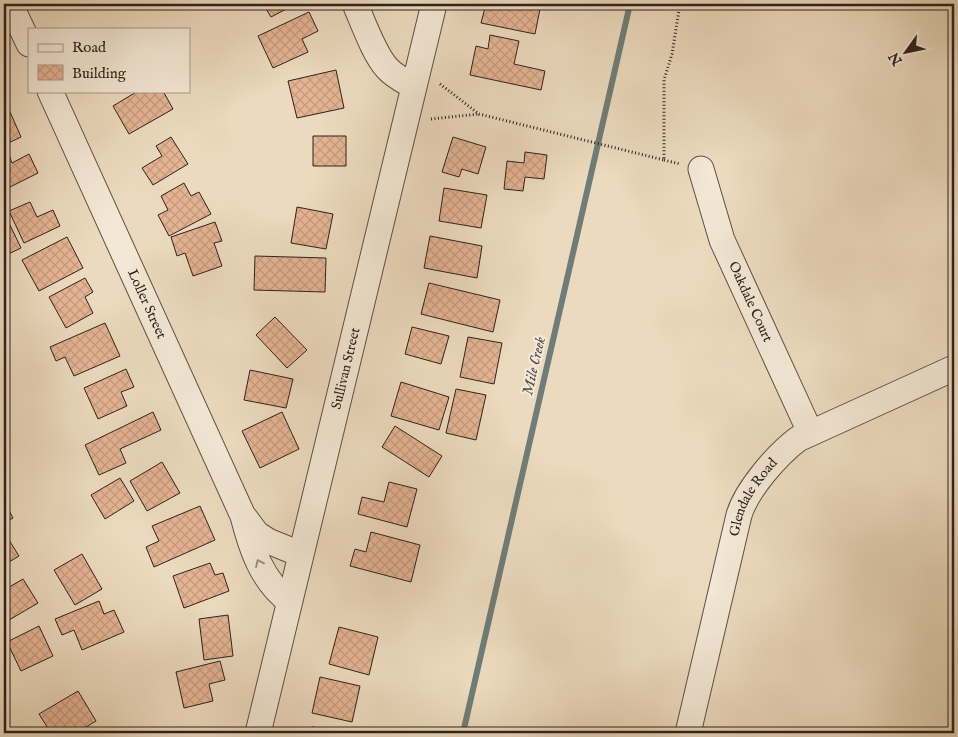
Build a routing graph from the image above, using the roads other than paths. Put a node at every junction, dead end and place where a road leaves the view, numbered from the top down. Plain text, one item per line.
1 (10, 4) edge
2 (355, 4) edge
3 (434, 4) edge
4 (28, 42) edge
5 (414, 86) junction
6 (50, 92) edge
7 (701, 169) dead end
8 (954, 368) edge
9 (810, 432) junction
10 (243, 516) junction
11 (300, 554) junction
12 (289, 601) junction
13 (258, 733) edge
14 (688, 733) edge

1 - 4 street
2 - 5 street
3 - 5 street, Sullivan Street
5 - 11 street, Sullivan Street
6 - 10 street, Loller Street
7 - 9 street, Oakdale Court
8 - 9 street, Glendale Road
9 - 14 street, Glendale Road
10 - 11 street, Loller Street
12 -> 10 street, Loller Street
11 - 12 street, Sullivan Street
12 - 13 street, Sullivan Street

